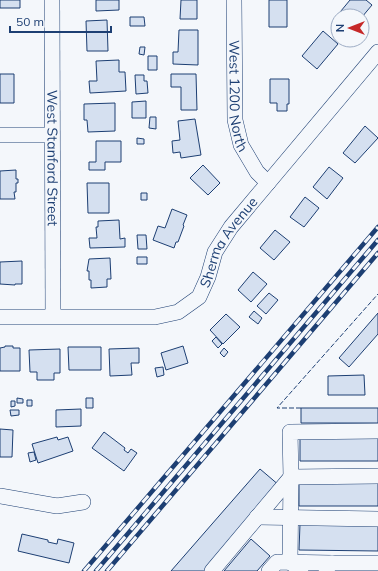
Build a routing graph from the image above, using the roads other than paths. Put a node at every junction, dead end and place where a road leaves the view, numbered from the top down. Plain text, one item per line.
1 (52, 0) edge
2 (234, 0) edge
3 (378, 52) edge
4 (0, 135) edge
5 (52, 135) junction
6 (268, 183) junction
7 (53, 316) junction
8 (0, 317) edge
9 (378, 431) edge
10 (378, 476) edge
11 (291, 477) junction
12 (0, 496) edge
13 (83, 502) dead end
14 (257, 517) junction
15 (290, 519) junction
16 (378, 519) edge
17 (378, 563) edge
18 (295, 567) edge
19 (328, 567) edge
20 (212, 571) edge
21 (269, 571) edge

1 - 5 street, West Stanford Street
2 - 6 street, West 1200 North
3 - 6 street, Sherma Avenue
4 - 5 street
5 - 7 street, West Stanford Street
6 - 7 street, Sherma Avenue
7 - 8 street, Sherma Avenue
9 - 11 street
10 - 11 street
11 - 14 street
11 - 15 street
12 - 13 street
14 - 15 street
14 - 20 street
15 - 16 street
15 - 18 street
17 - 19 street
18 - 19 street
18 - 21 street

